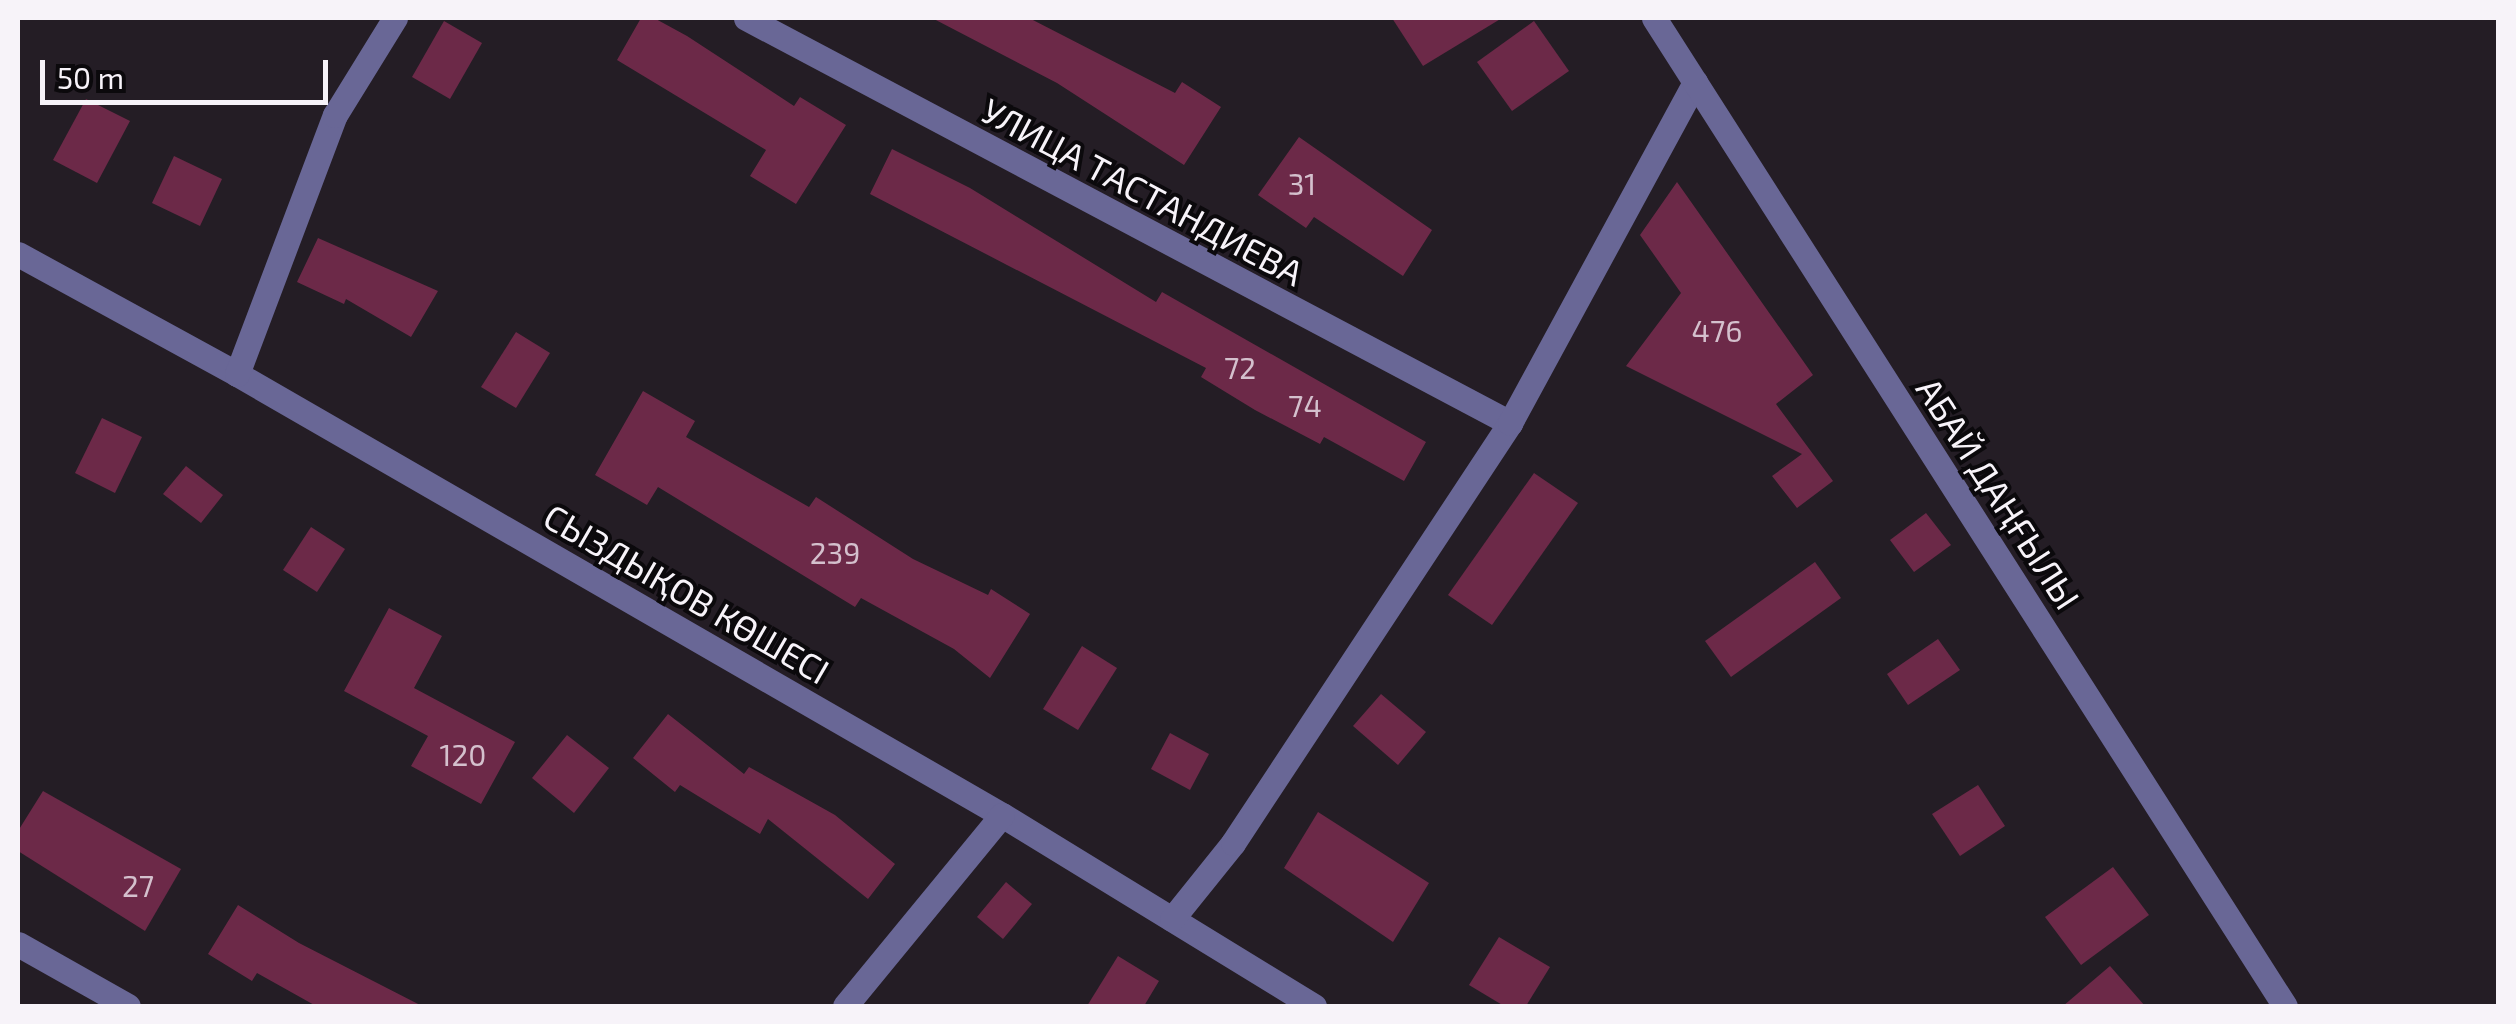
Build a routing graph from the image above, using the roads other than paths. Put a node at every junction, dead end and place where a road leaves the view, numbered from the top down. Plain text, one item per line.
1 (395, 18) edge
2 (746, 18) edge
3 (1654, 18) edge
4 (1695, 82) junction
5 (18, 254) edge
6 (238, 374) junction
7 (1510, 423) junction
8 (1002, 815) junction
9 (1172, 919) junction
10 (18, 944) edge
11 (123, 1006) edge
12 (845, 1006) edge
13 (1314, 1006) edge
14 (2286, 1006) edge

1 - 6 street
2 - 7 street, УЛИЦА ТАСТАНДИЕВА
3 - 4 street, АБАЙ ДАҢҒЫЛЫ
4 - 7 street
4 - 14 street, АБАЙ ДАҢҒЫЛЫ
5 - 6 street, СЫЗДЫҚОВ КӨШЕСІ
6 - 8 street, СЫЗДЫҚОВ КӨШЕСІ
7 - 9 street
8 - 9 street, СЫЗДЫҚОВ КӨШЕСІ
8 - 12 street
9 - 13 street, СЫЗДЫҚОВ КӨШЕСІ
10 - 11 street

